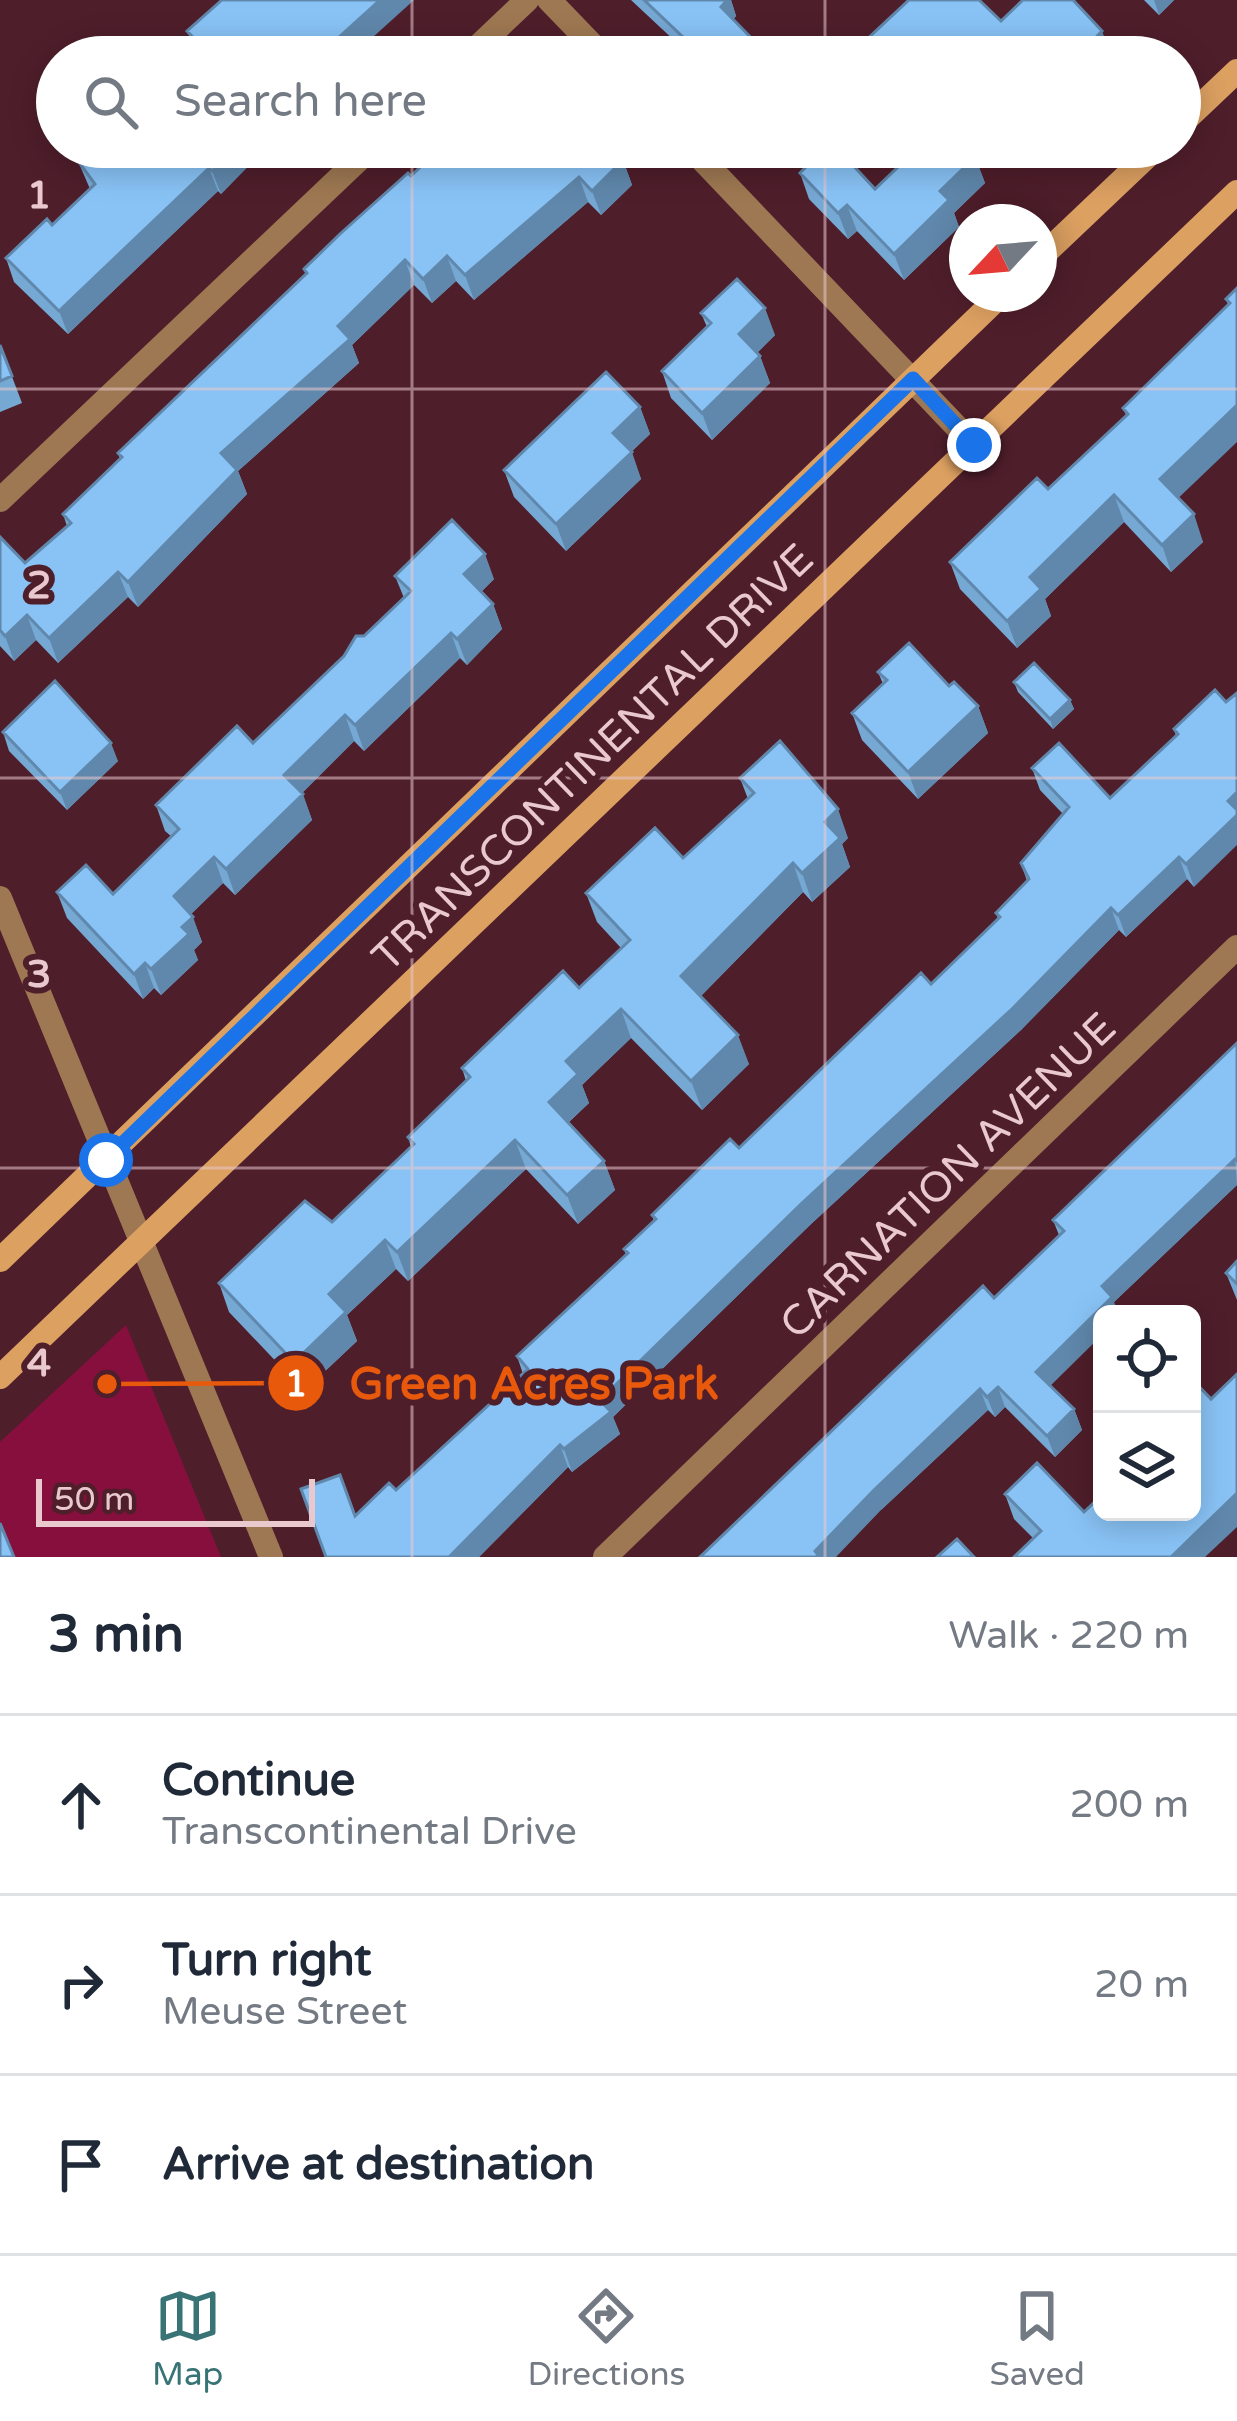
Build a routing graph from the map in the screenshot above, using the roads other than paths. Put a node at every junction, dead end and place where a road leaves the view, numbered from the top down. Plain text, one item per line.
1 (527, 0) edge
2 (549, 0) edge
3 (489, 36) edge
4 (584, 36) edge
5 (1237, 70) edge
6 (1201, 105) edge
7 (350, 168) edge
8 (710, 168) edge
9 (1134, 168) edge
10 (1237, 192) edge
11 (1057, 242) edge
12 (983, 312) edge
13 (913, 379) junction
14 (974, 445) junction
15 (0, 500) edge
16 (0, 898) edge
17 (1237, 947) edge
18 (106, 1160) junction
19 (141, 1244) junction
20 (0, 1260) edge
21 (0, 1377) edge
22 (271, 1557) edge
23 (605, 1557) edge

1 - 3 street
2 - 4 street
5 - 6 street
7 - 15 street
8 - 13 street
9 - 11 street
10 - 14 street, TRANSCONTINENTAL DRIVE
12 - 13 street, TRANSCONTINENTAL DRIVE
13 - 14 street
13 - 18 street, TRANSCONTINENTAL DRIVE
14 - 19 street, TRANSCONTINENTAL DRIVE
16 - 18 street
17 - 23 street, CARNATION AVENUE
18 - 19 street
18 - 20 street, TRANSCONTINENTAL DRIVE
19 - 21 street, TRANSCONTINENTAL DRIVE
19 - 22 street

